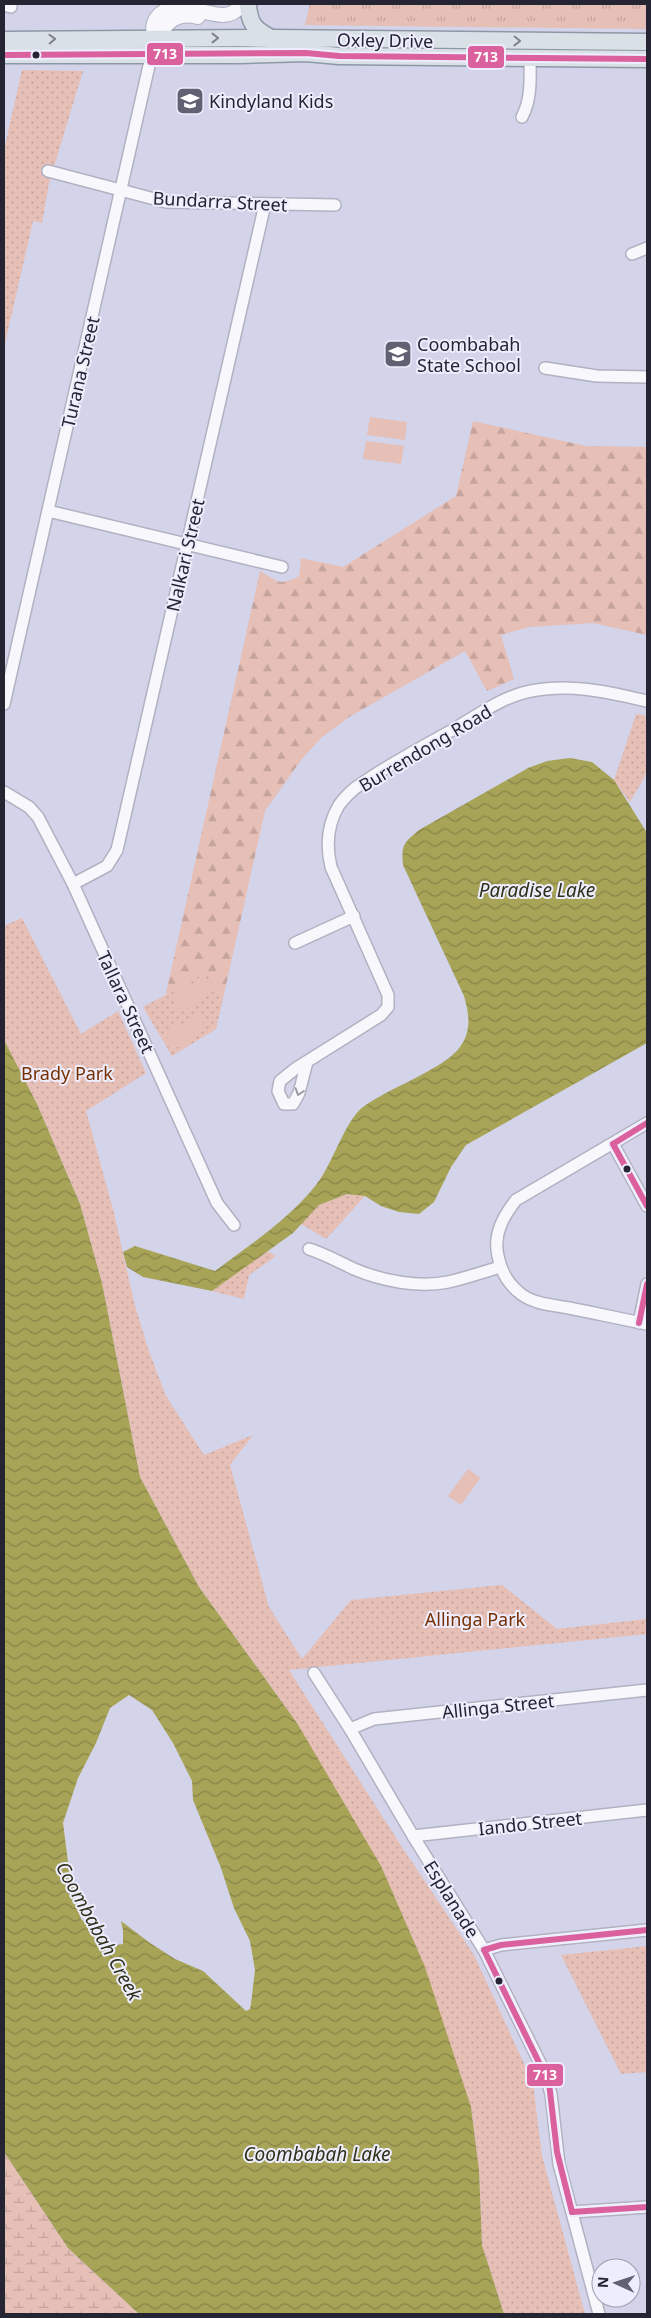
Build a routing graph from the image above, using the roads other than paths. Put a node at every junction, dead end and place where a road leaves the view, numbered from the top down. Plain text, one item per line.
1 (246, 4) edge
2 (271, 38) junction
3 (4, 40) edge
4 (647, 42) edge
5 (154, 47) junction
6 (4, 55) edge
7 (530, 58) junction
8 (647, 59) edge
9 (522, 117) dead end
10 (48, 171) dead end
11 (121, 190) junction
12 (265, 204) junction
13 (335, 205) dead end
14 (647, 248) edge
15 (632, 254) dead end
16 (545, 368) dead end
17 (647, 377) edge
18 (48, 511) junction
19 (188, 543) junction
20 (282, 567) dead end
21 (647, 701) edge
22 (4, 704) edge
23 (4, 792) edge
24 (73, 884) junction
25 (354, 916) junction
26 (295, 943) dead end
27 (307, 1062) dead end
28 (647, 1123) edge
29 (612, 1144) junction
30 (647, 1206) edge
31 (234, 1225) dead end
32 (309, 1249) dead end
33 (500, 1267) junction
34 (647, 1284) edge
35 (643, 1324) edge
36 (314, 1673) dead end
37 (647, 1690) edge
38 (350, 1728) junction
39 (647, 1810) edge
40 (413, 1836) junction
41 (647, 1930) edge
42 (484, 1950) junction
43 (647, 2207) edge
44 (572, 2212) junction
45 (599, 2314) edge

1 - 2 main road
1 - 5 street
2 -> 4 main road, Oxley Drive
5 -> 2 main road, Oxley Drive
3 -> 5 main road, Oxley Drive
5 - 6 main road, Oxley Drive
5 - 7 main road, Oxley Drive
5 - 11 street, Turana Street
7 - 8 main road, Oxley Drive
7 - 9 street
10 - 11 street, Bundarra Street
11 - 12 street, Bundarra Street
11 - 18 street, Turana Street
12 - 13 street, Bundarra Street
12 - 19 street, Nalkari Street
14 - 15 street
16 - 17 street
18 - 19 street
18 - 22 street, Turana Street
19 - 20 street
19 - 24 street, Nalkari Street
21 - 25 street, Burrendong Road
23 - 24 street, Tallara Street
24 - 31 street, Tallara Street
25 - 26 street
25 - 27 street, Burrendong Road
28 - 29 street
29 - 30 street
29 - 33 street
32 - 33 street
33 - 35 street
34 - 35 street
36 - 38 street, Esplanade
37 - 38 street, Allinga Street
38 - 40 street, Esplanade
39 - 40 street, Iando Street
40 - 42 street, Esplanade
41 - 42 street
42 - 44 street, Esplanade
43 - 44 street
44 - 45 street, Esplanade

